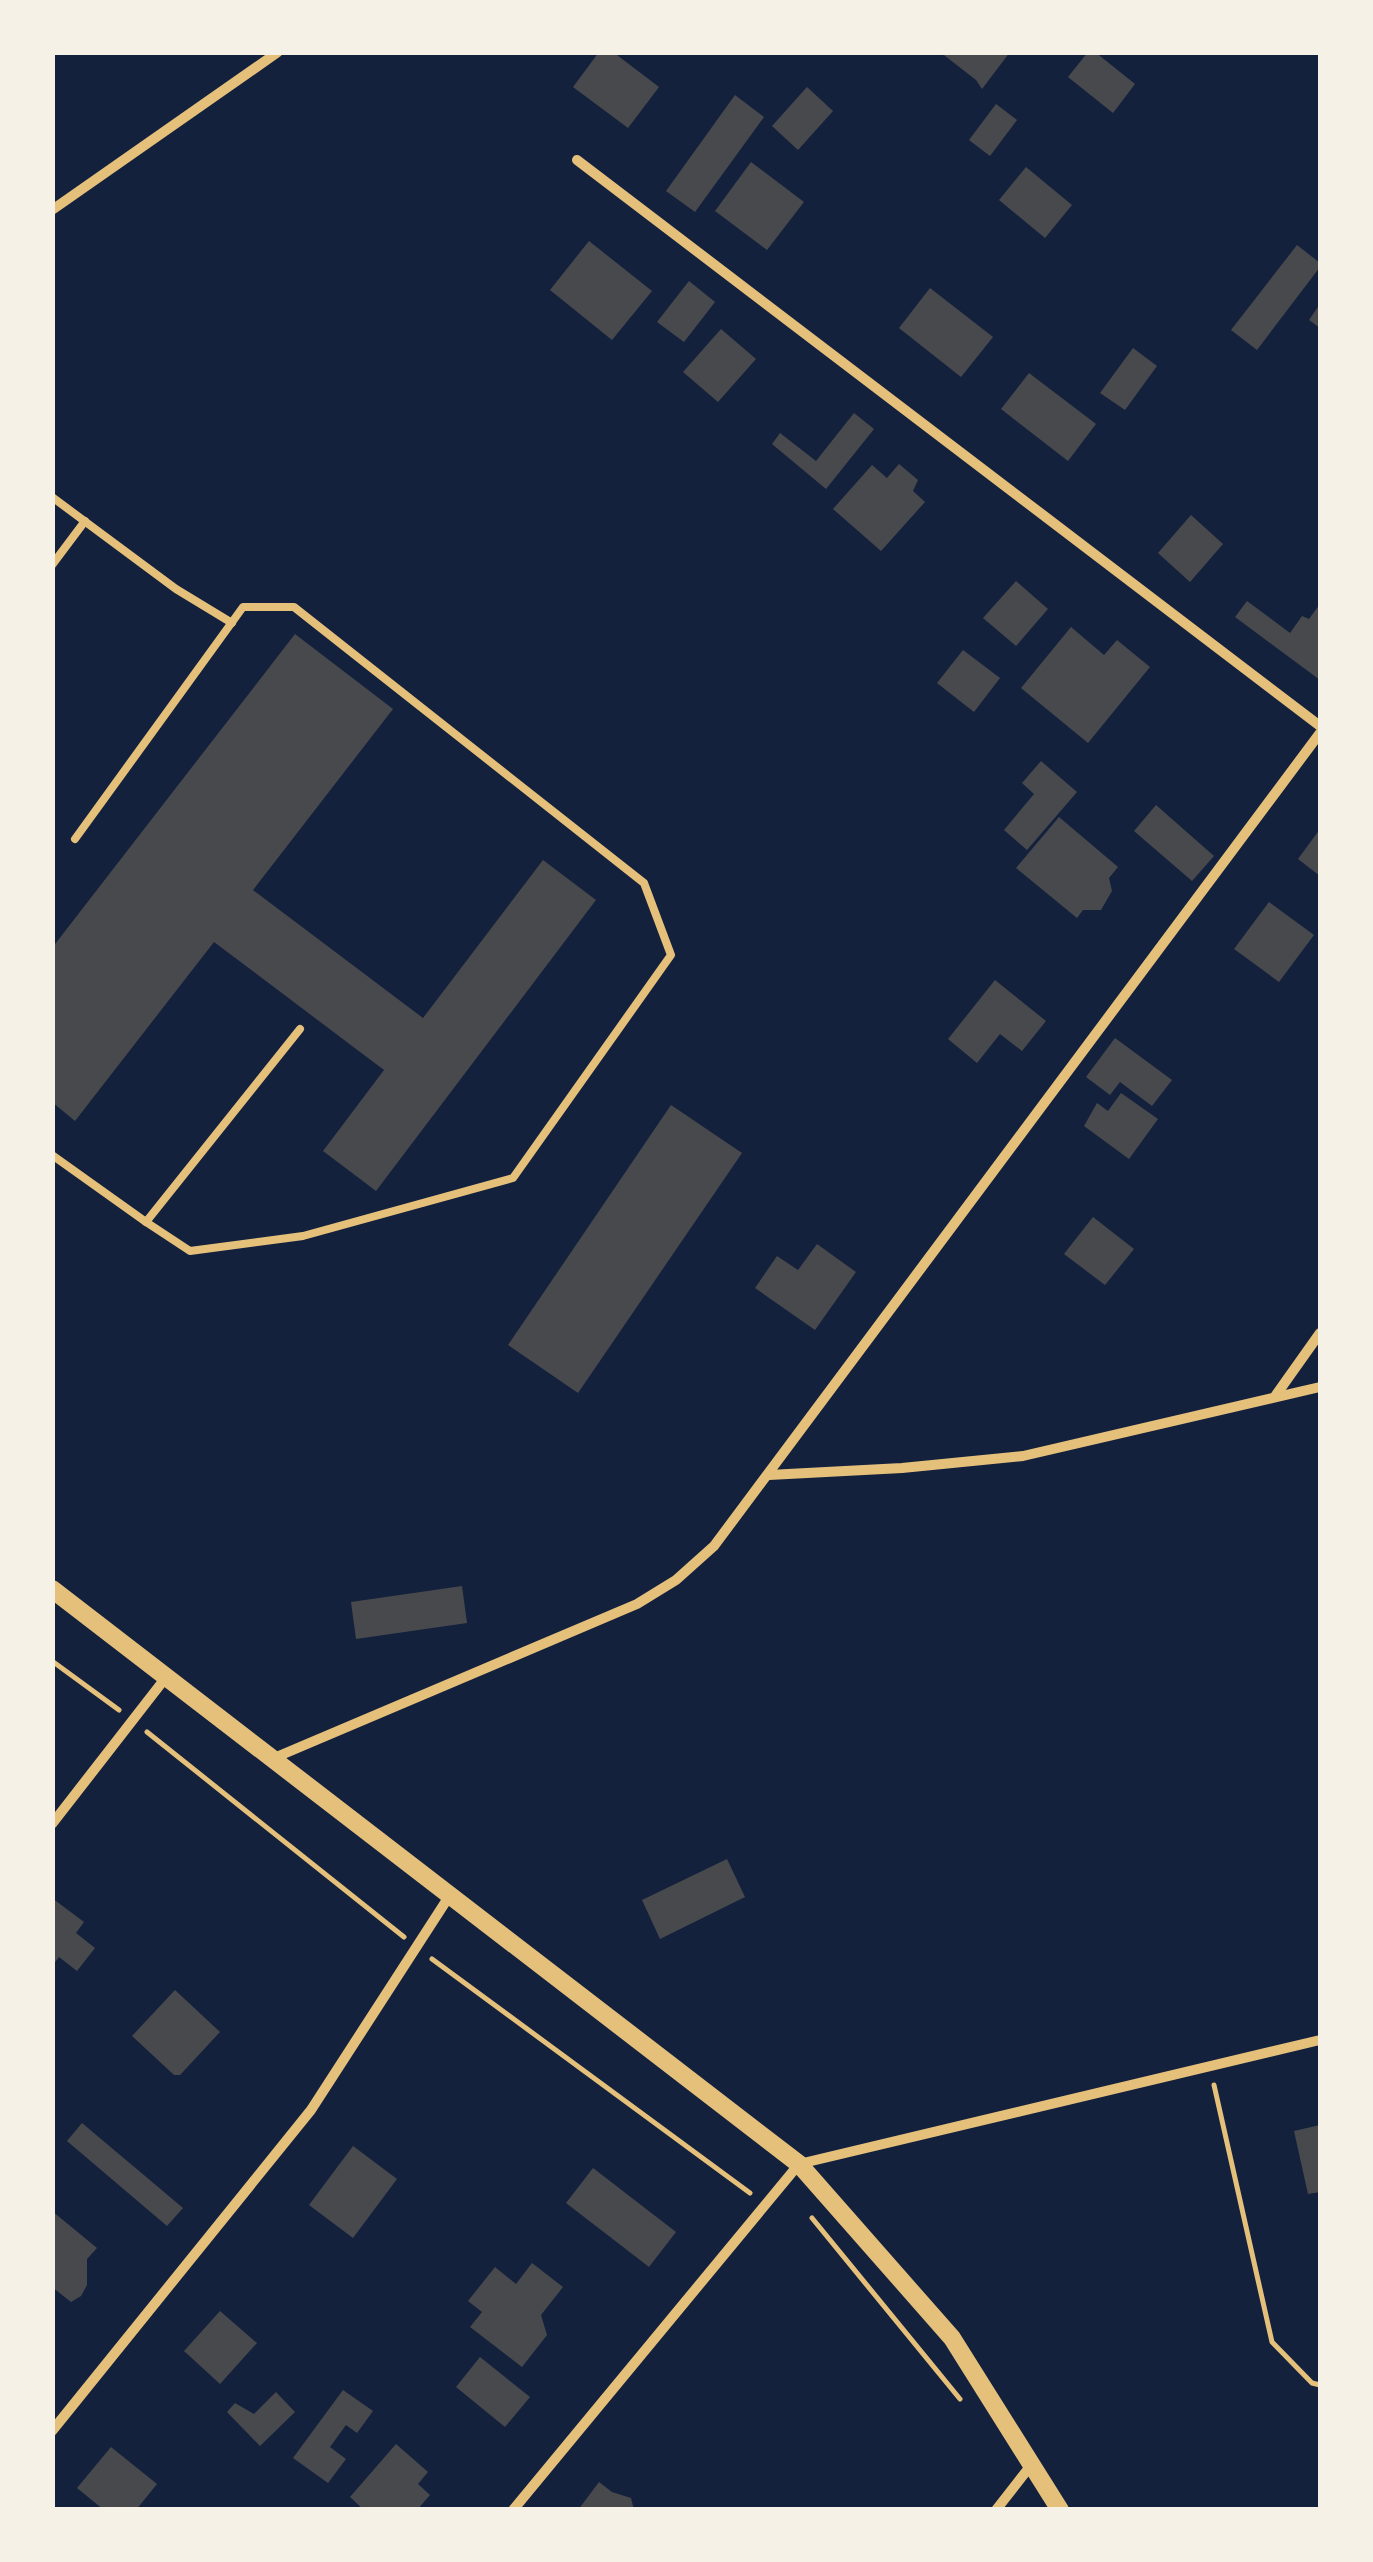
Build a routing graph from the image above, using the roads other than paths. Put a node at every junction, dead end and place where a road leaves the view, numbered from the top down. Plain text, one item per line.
1 (278, 52) edge
2 (577, 160) dead end
3 (52, 210) edge
4 (52, 497) edge
5 (85, 521) junction
6 (52, 565) edge
7 (232, 623) junction
8 (1320, 730) edge
9 (75, 839) dead end
10 (300, 1029) dead end
11 (52, 1154) edge
12 (146, 1222) junction
13 (1320, 1333) edge
14 (1320, 1386) edge
15 (1276, 1396) junction
16 (769, 1475) junction
17 (52, 1588) edge
18 (167, 1676) junction
19 (274, 1758) junction
20 (52, 1824) edge
21 (450, 1894) junction
22 (1320, 2040) edge
23 (799, 2164) junction
24 (52, 2432) edge
25 (1033, 2463) junction
26 (512, 2510) edge
27 (996, 2510) edge
28 (1060, 2510) edge

1 - 3 street
2 - 8 street
4 - 5 lane
5 - 6 lane
5 - 7 lane
7 - 9 lane
7 - 12 lane
8 - 16 street
10 - 12 lane
11 - 12 lane
13 - 15 street
14 - 15 street
15 - 16 street
16 - 19 street
17 - 18 street
18 - 19 street
18 - 20 street
19 - 21 street
21 - 23 street
21 - 24 street
22 - 23 street
23 - 25 street
23 - 26 street
25 - 27 street
25 - 28 street

